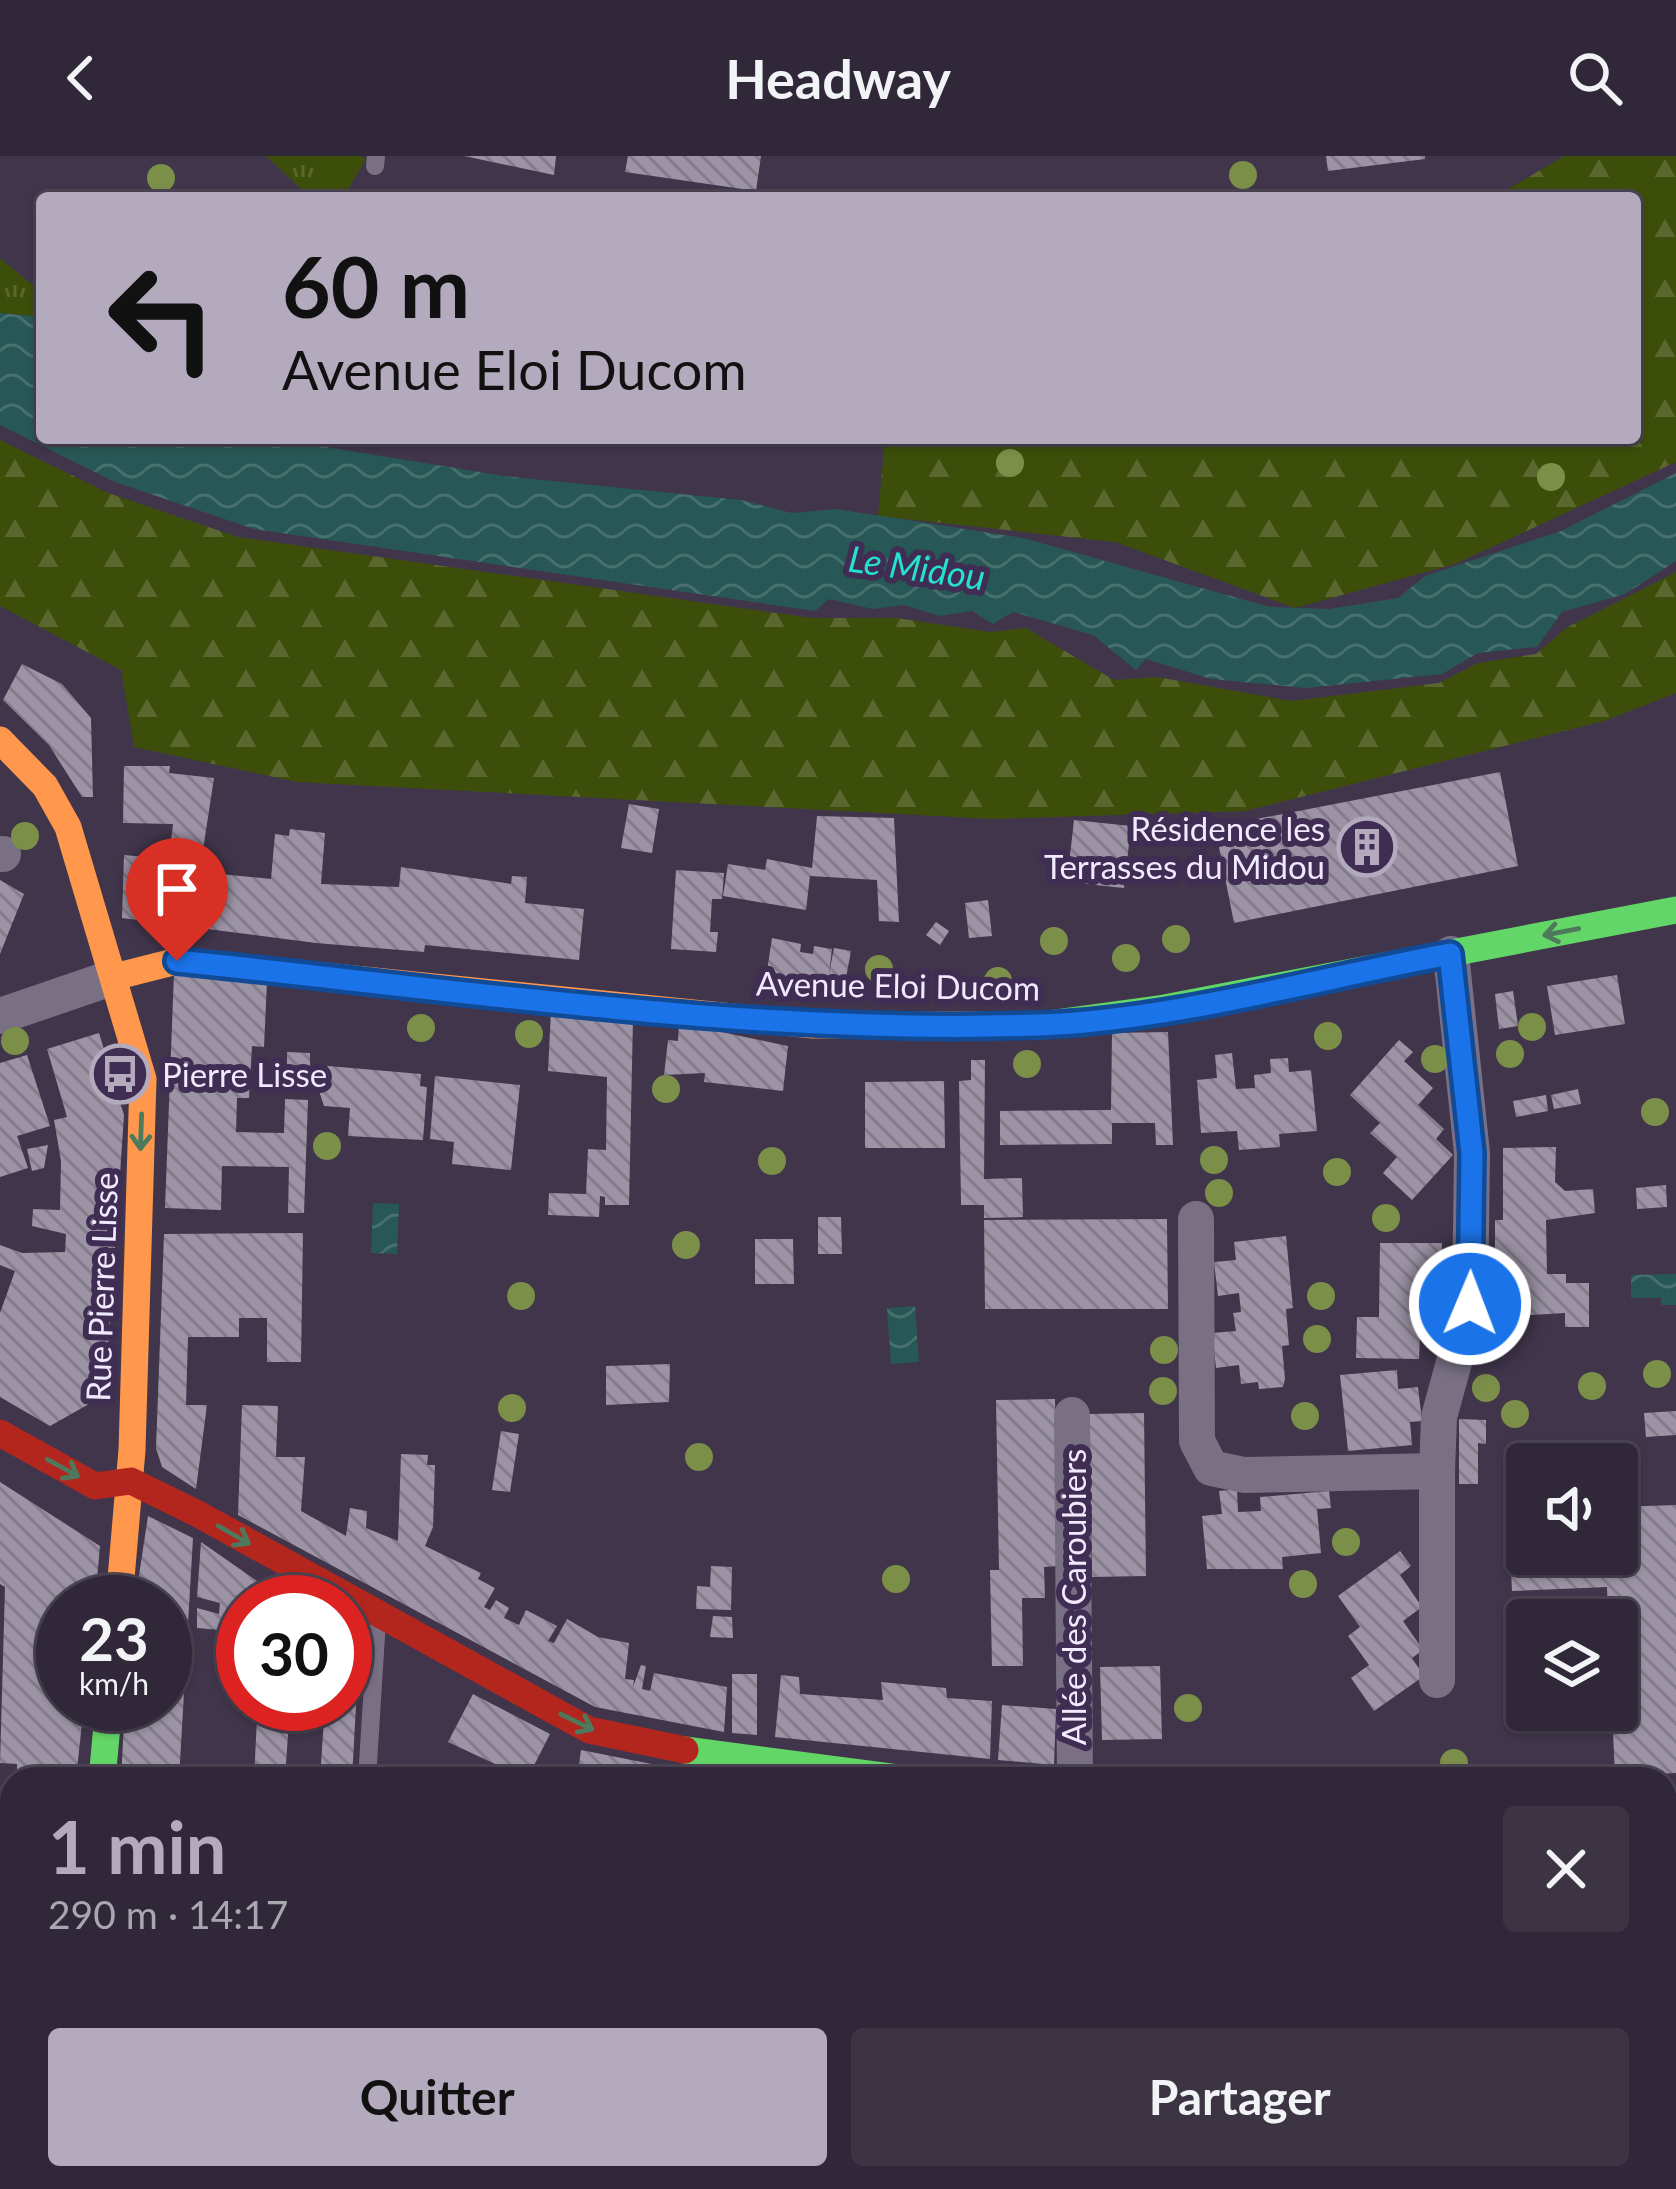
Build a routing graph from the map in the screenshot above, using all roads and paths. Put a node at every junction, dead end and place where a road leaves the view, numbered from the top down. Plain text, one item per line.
1 (0, 740) edge
2 (1676, 910) edge
3 (1450, 954) junction
4 (114, 977) junction
5 (0, 1016) edge
6 (1196, 1219) dead end
7 (1072, 1415) dead end
8 (0, 1433) edge
9 (1437, 1471) junction
10 (130, 1481) junction
11 (121, 1575) edge
12 (378, 1616) junction
13 (1437, 1680) dead end
14 (106, 1731) edge
15 (103, 1767) edge
16 (368, 1767) edge
17 (815, 1767) edge
18 (1075, 1767) edge

1 - 4 street, Rue Pierre Lisse
2 -> 3 street, Avenue Eloi Ducom
3 - 4 street, Avenue Eloi Ducom
3 - 9 street
4 - 5 street
4 -> 10 street, Rue Pierre Lisse
6 - 9 street
7 - 18 street, Allée des Caroubiers
8 -> 10 street
9 - 13 street
10 - 11 street, Rue Pierre Lisse
10 -> 12 street
12 - 16 lane
12 -> 17 street
14 - 15 street

